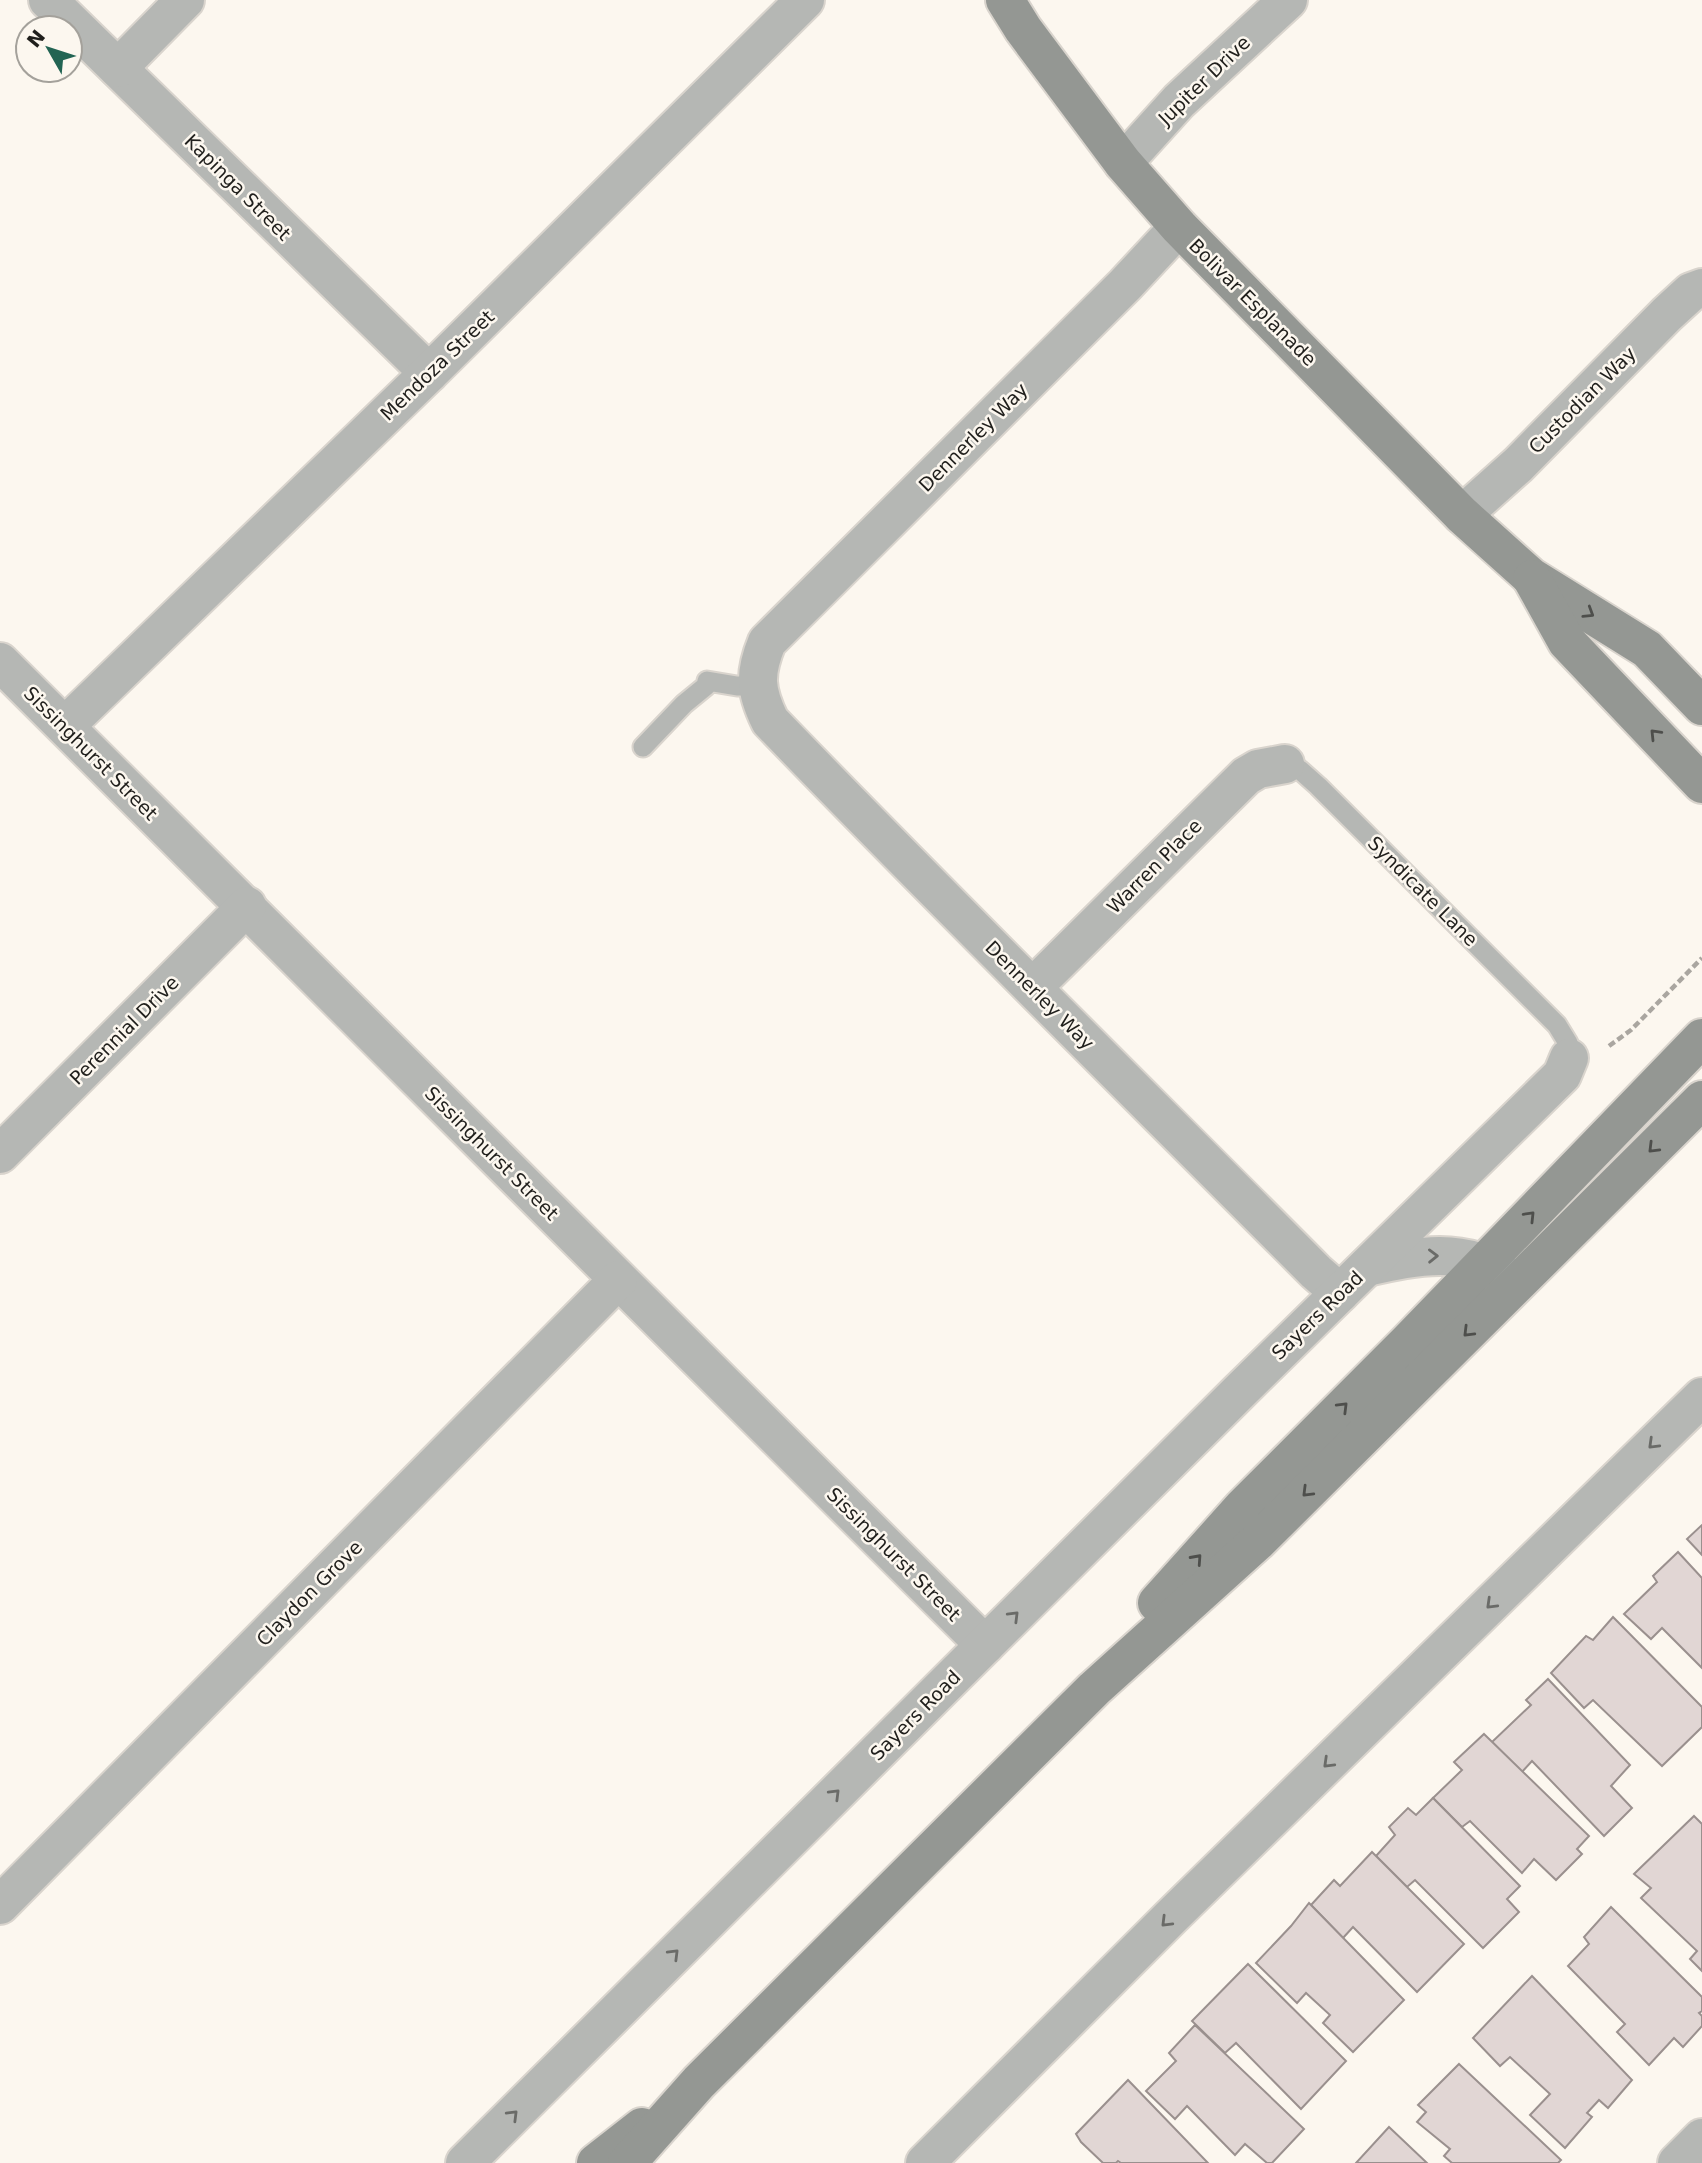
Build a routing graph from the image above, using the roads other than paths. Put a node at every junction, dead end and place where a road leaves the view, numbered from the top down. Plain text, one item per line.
1 (47, 0) edge
2 (185, 0) edge
3 (805, 0) edge
4 (1005, 0) edge
5 (1288, 0) edge
6 (118, 68) junction
7 (1123, 163) junction
8 (1179, 227) junction
9 (1702, 288) edge
10 (429, 373) junction
11 (1462, 515) junction
12 (1531, 577) junction
13 (0, 662) edge
14 (757, 686) junction
15 (1702, 706) edge
16 (65, 726) junction
17 (643, 747) dead end
18 (1285, 764) joint
19 (1702, 783) edge
20 (247, 906) junction
21 (1033, 987) junction
22 (1702, 1038) edge
23 (1563, 1042) joint
24 (1702, 1100) edge
25 (0, 1154) edge
26 (1483, 1265) junction
27 (618, 1280) junction
28 (1353, 1280) junction
29 (1516, 1283) junction
30 (1702, 1397) edge
31 (985, 1645) junction
32 (1094, 1689) junction
33 (0, 1905) edge
34 (699, 2082) junction
35 (464, 2163) edge
36 (596, 2163) edge
37 (627, 2163) edge
38 (925, 2163) edge

1 - 6 street, Kapinga Street
2 - 6 street
3 - 10 street, Mendoza Street
4 - 7 main road, Bolivar Esplanade
5 - 7 street, Jupiter Drive
6 - 10 street, Kapinga Street
7 - 8 main road, Bolivar Esplanade
8 - 11 main road, Bolivar Esplanade
8 - 14 street, Dennerley Way
9 - 11 street, Custodian Way
10 - 16 street, Mendoza Street
11 - 12 main road, Bolivar Esplanade
12 -> 15 main road, Bolivar Esplanade
19 -> 12 main road, Bolivar Esplanade
13 - 16 street, Sissinghurst Street
14 - 17 lane
14 - 21 street, Dennerley Way
16 - 20 street, Sissinghurst Street
18 - 21 street, Warren Place
18 - 23 lane, Syndicate Lane
20 - 25 street, Perennial Drive
20 - 27 street, Sissinghurst Street
21 - 28 street, Dennerley Way
26 -> 22 main road
23 - 28 street, Sayers Road
24 -> 29 main road
28 -> 26 street, Sayers Road
26 - 29 street, Sayers Road
32 -> 26 main road
27 - 31 street, Sissinghurst Street
27 - 33 street, Claydon Grove
31 -> 28 street, Sayers Road
29 -> 32 main road
30 -> 38 street
35 -> 31 street, Sayers Road
32 - 34 main road
34 - 36 main road
34 - 37 main road

